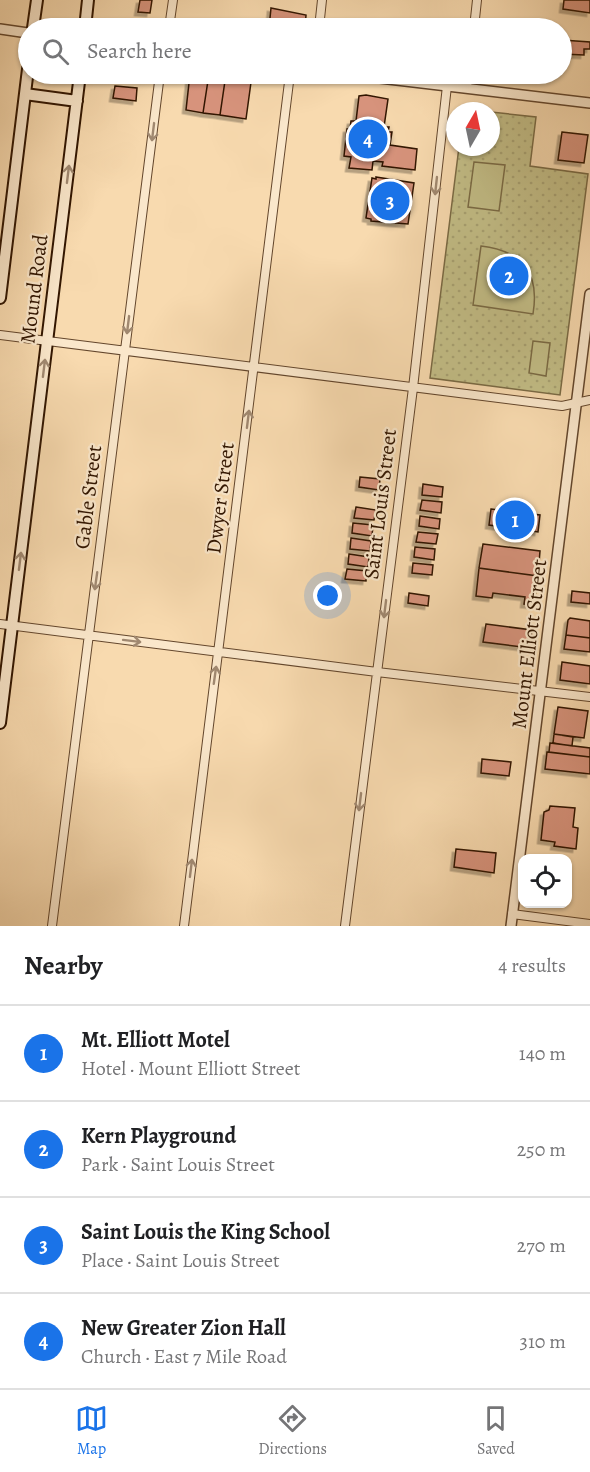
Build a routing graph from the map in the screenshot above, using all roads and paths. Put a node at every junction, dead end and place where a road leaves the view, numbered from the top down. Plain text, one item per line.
1 (37, 0) edge
2 (88, 0) edge
3 (173, 0) edge
4 (322, 0) edge
5 (477, 0) edge
6 (34, 18) edge
7 (86, 18) edge
8 (170, 18) edge
9 (319, 18) edge
10 (475, 18) edge
11 (0, 29) edge
12 (18, 32) edge
13 (26, 84) edge
14 (79, 84) edge
15 (159, 84) edge
16 (289, 84) edge
17 (430, 84) edge
18 (467, 84) edge
19 (447, 86) junction
20 (467, 88) junction
21 (25, 94) junction
22 (77, 101) junction
23 (590, 103) edge
24 (590, 294) edge
25 (0, 298) edge
26 (0, 335) edge
27 (47, 341) junction
28 (125, 351) junction
29 (254, 367) junction
30 (413, 388) junction
31 (590, 400) edge
32 (576, 404) junction
33 (0, 624) edge
34 (12, 626) junction
35 (89, 636) junction
36 (219, 652) junction
37 (377, 672) junction
38 (542, 691) junction
39 (590, 697) edge
40 (0, 723) edge
41 (513, 914) junction
42 (590, 924) edge
43 (52, 926) edge
44 (183, 926) edge
45 (345, 926) edge
46 (511, 926) edge

1 - 6 main road
2 - 7 main road
3 - 8 street
4 - 9 street
5 - 10 street
11 - 12 street
13 - 21 main road, Mound Road
14 - 22 main road, Mound Road
15 -> 28 street, Gable Street
16 - 29 street, Dwyer Street
17 - 19 street
18 - 20 street
19 - 20 street
19 -> 30 street, Saint Louis Street
20 - 23 street
21 - 22 main road
21 - 25 main road, Mound Road
27 -> 22 main road, Mound Road
24 - 32 street, Mount Elliott Street
26 - 27 street
27 - 28 street
34 -> 27 main road, Mound Road
28 - 29 street
28 -> 35 street, Gable Street
29 - 30 street
36 -> 29 street, Dwyer Street
30 - 32 street
30 -> 37 street, Saint Louis Street
31 - 32 street
32 - 38 street, Mount Elliott Street
33 - 34 street
34 - 35 street
34 - 40 main road, Mound Road
35 -> 36 street
35 - 43 street, Gable Street
36 - 37 street
44 -> 36 street, Dwyer Street
37 - 38 street
37 -> 45 street, Saint Louis Street
38 - 39 street
38 - 41 street, Mount Elliott Street
41 - 42 street
41 - 46 street, Mount Elliott Street

